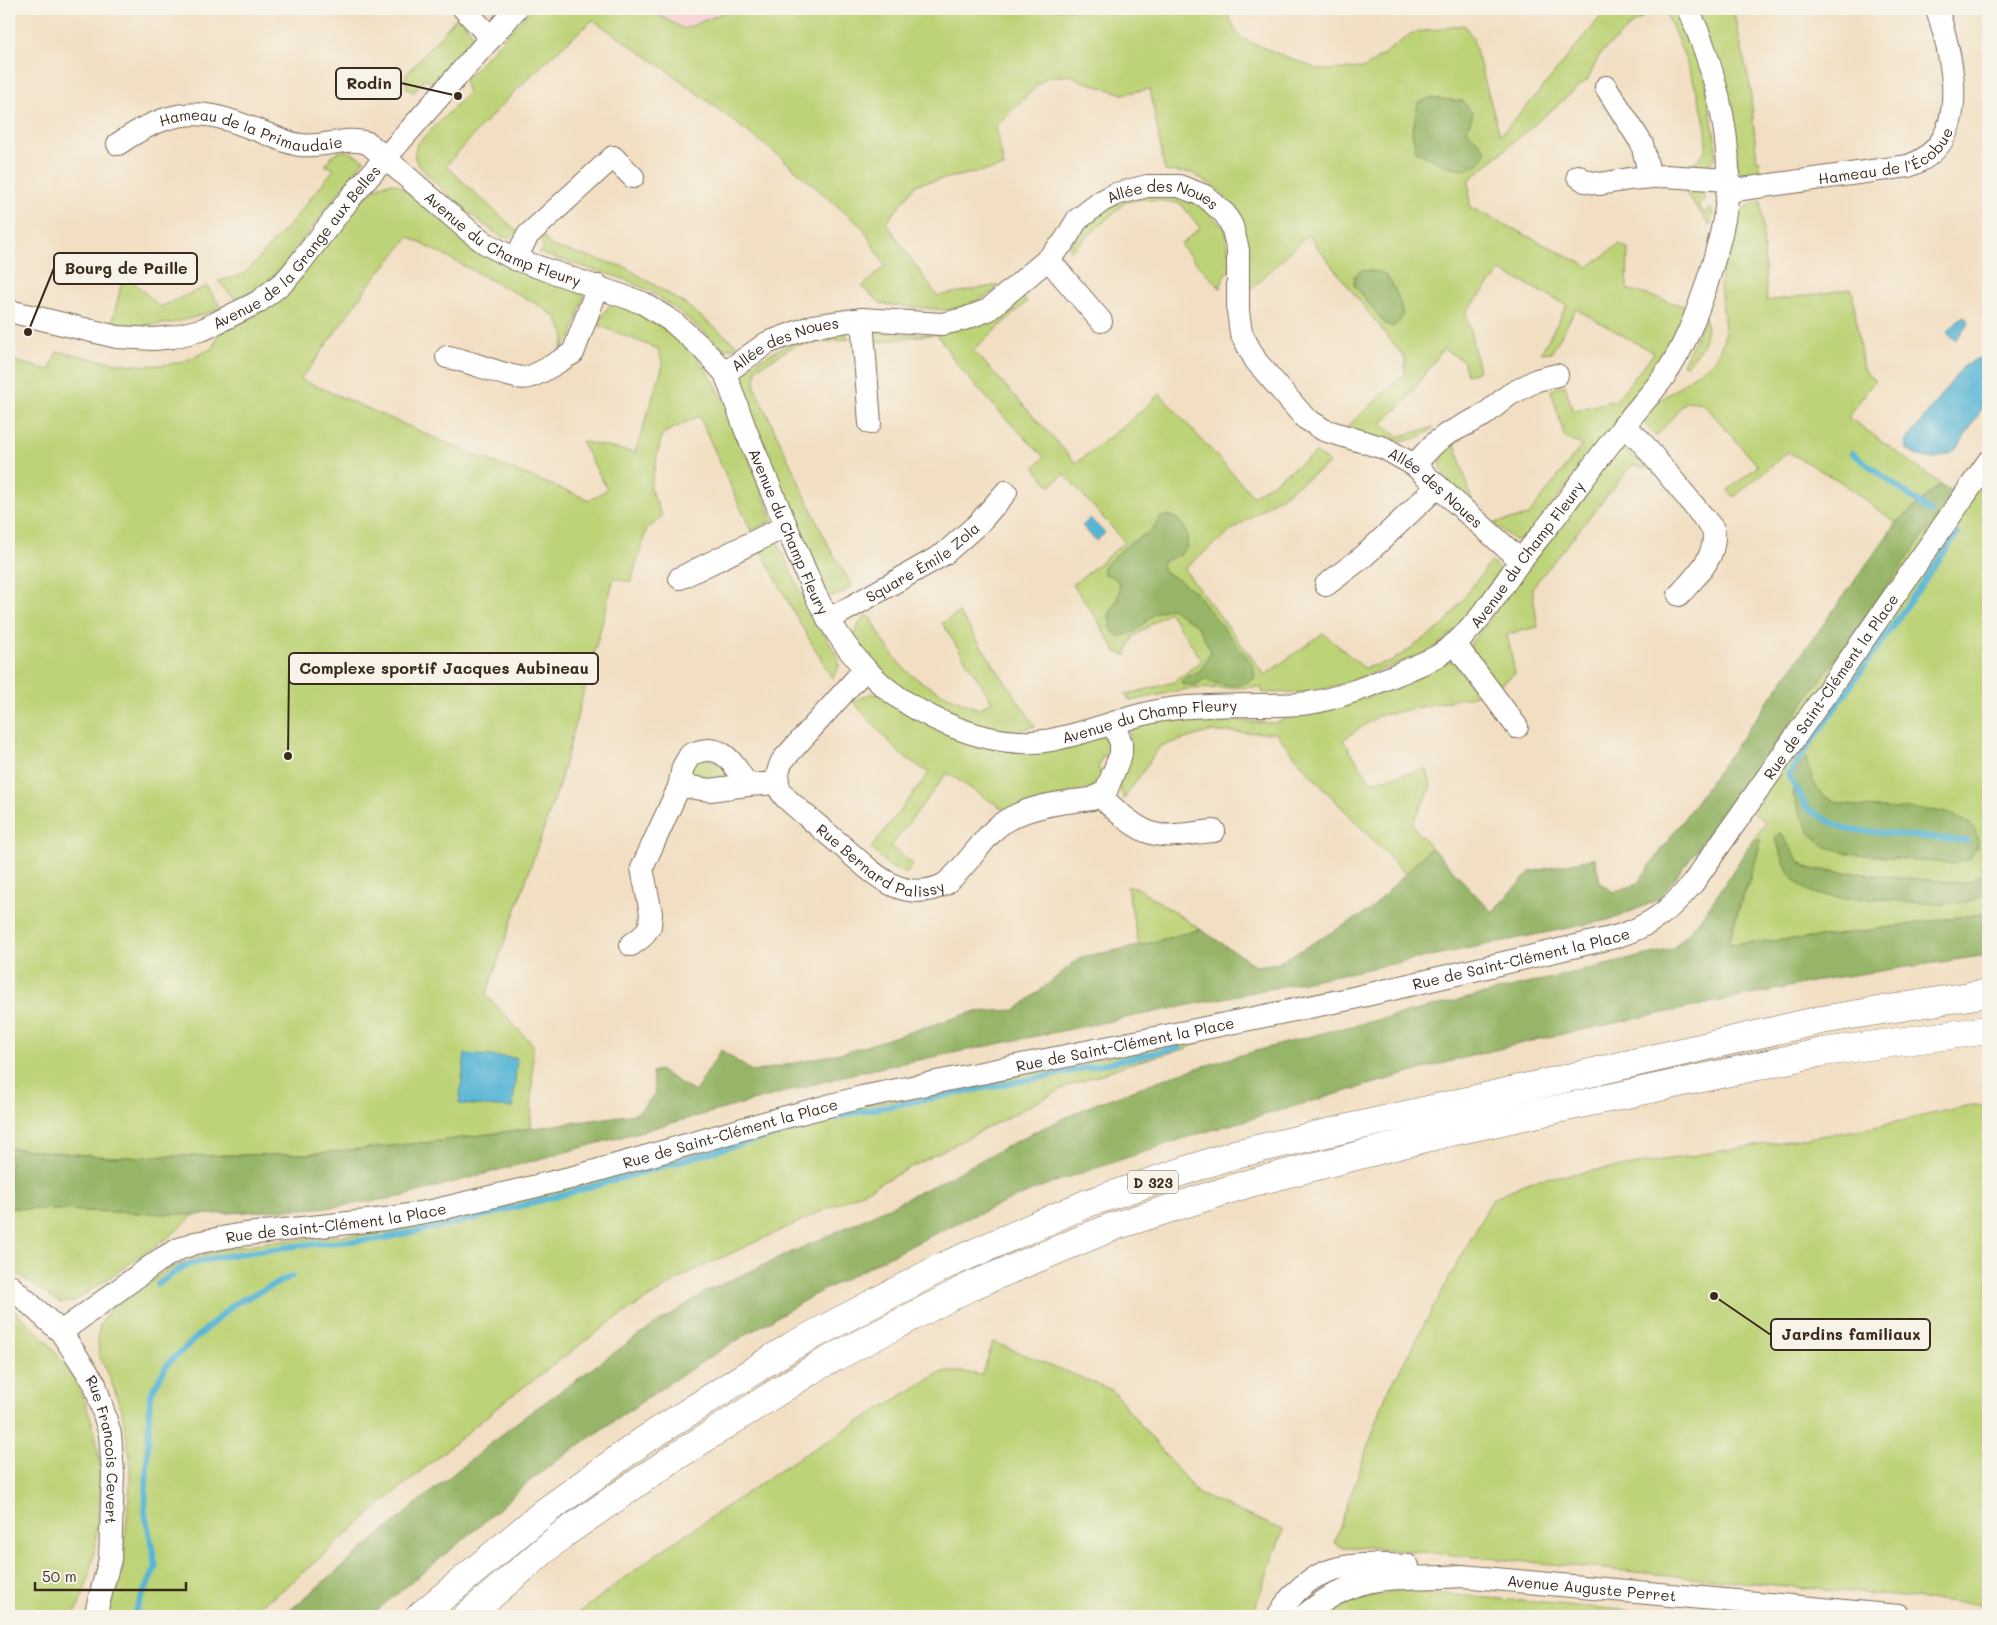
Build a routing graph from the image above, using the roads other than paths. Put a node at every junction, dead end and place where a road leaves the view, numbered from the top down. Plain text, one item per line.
1 (464, 9) edge
2 (516, 9) edge
3 (1688, 9) edge
4 (1938, 9) edge
5 (491, 38) junction
6 (1606, 87) dead end
7 (118, 144) dead end
8 (385, 158) junction
9 (1578, 176) dead end
10 (632, 177) dead end
11 (1650, 177) junction
12 (1728, 185) junction
13 (515, 259) junction
14 (1048, 260) junction
15 (598, 286) junction
16 (9, 311) edge
17 (862, 319) junction
18 (1102, 321) dead end
19 (447, 357) dead end
20 (725, 373) junction
21 (1557, 375) dead end
22 (870, 423) dead end
23 (1623, 426) junction
24 (1988, 462) edge
25 (1414, 465) junction
26 (1438, 486) junction
27 (1006, 492) dead end
28 (786, 526) junction
29 (1521, 561) junction
30 (680, 578) dead end
31 (1326, 585) dead end
32 (1679, 595) dead end
33 (828, 620) junction
34 (1455, 644) junction
35 (865, 669) junction
36 (1113, 723) junction
37 (1517, 727) dead end
38 (777, 783) junction
39 (747, 785) junction
40 (679, 787) junction
41 (1100, 796) junction
42 (1214, 831) dead end
43 (631, 945) dead end
44 (1988, 992) edge
45 (1988, 1030) edge
46 (1890, 1042) junction
47 (1988, 1049) edge
48 (9, 1285) edge
49 (9, 1293) edge
50 (31, 1304) junction
51 (61, 1332) junction
52 (1462, 1576) junction
53 (95, 1616) edge
54 (420, 1616) edge
55 (467, 1616) edge
56 (1278, 1616) edge
57 (1304, 1616) edge
58 (1899, 1616) edge

1 - 5 street
2 - 5 street, Avenue de la Grange aux Belles
3 - 12 street, Avenue du Champ Fleury
4 - 12 street, Hameau de l'Écobue
5 - 8 street, Avenue de la Grange aux Belles
6 - 11 street
7 - 8 street, Hameau de la Primaudaie
8 - 13 street, Avenue du Champ Fleury
8 - 16 street, Avenue de la Grange aux Belles
9 - 11 street, Hameau de l'Écobue
10 - 13 street
11 - 12 street, Hameau de l'Écobue
12 - 23 street, Avenue du Champ Fleury
13 - 15 street, Avenue du Champ Fleury
14 - 17 street, Allée des Noues
14 - 18 street
14 - 25 street, Allée des Noues
15 - 19 street
15 - 20 street, Avenue du Champ Fleury
17 - 20 street, Allée des Noues
17 - 22 street
20 - 28 street, Avenue du Champ Fleury
21 - 25 street
23 - 29 street, Avenue du Champ Fleury
23 - 32 street
24 - 51 street, Rue de Saint-Clément la Place
25 - 26 street, Allée des Noues
26 - 29 street, Allée des Noues
26 - 31 street
27 - 33 street, Square Émile Zola
28 - 30 street
28 - 33 street, Avenue du Champ Fleury
29 - 34 street, Avenue du Champ Fleury
33 - 35 street, Avenue du Champ Fleury
34 - 36 street, Avenue du Champ Fleury
34 - 37 street
35 - 36 street, Avenue du Champ Fleury
35 - 38 street
36 - 41 street
38 - 39 street
38 - 41 street, Rue Bernard Palissy
39 - 40 street
39 - 40 street
40 - 43 street
41 - 42 street
44 - 54 highway, D 323
45 - 46 highway, D 323
46 - 47 highway
46 - 55 highway, D 323
48 - 50 street, Rue Francois Cevert
49 - 50 street, Rue Francois Cevert
50 - 51 street, Rue Francois Cevert
51 - 53 street, Rue Francois Cevert
52 - 56 street, Avenue Auguste Perret
52 - 57 street, Avenue Auguste Perret
52 - 58 street, Avenue Auguste Perret

